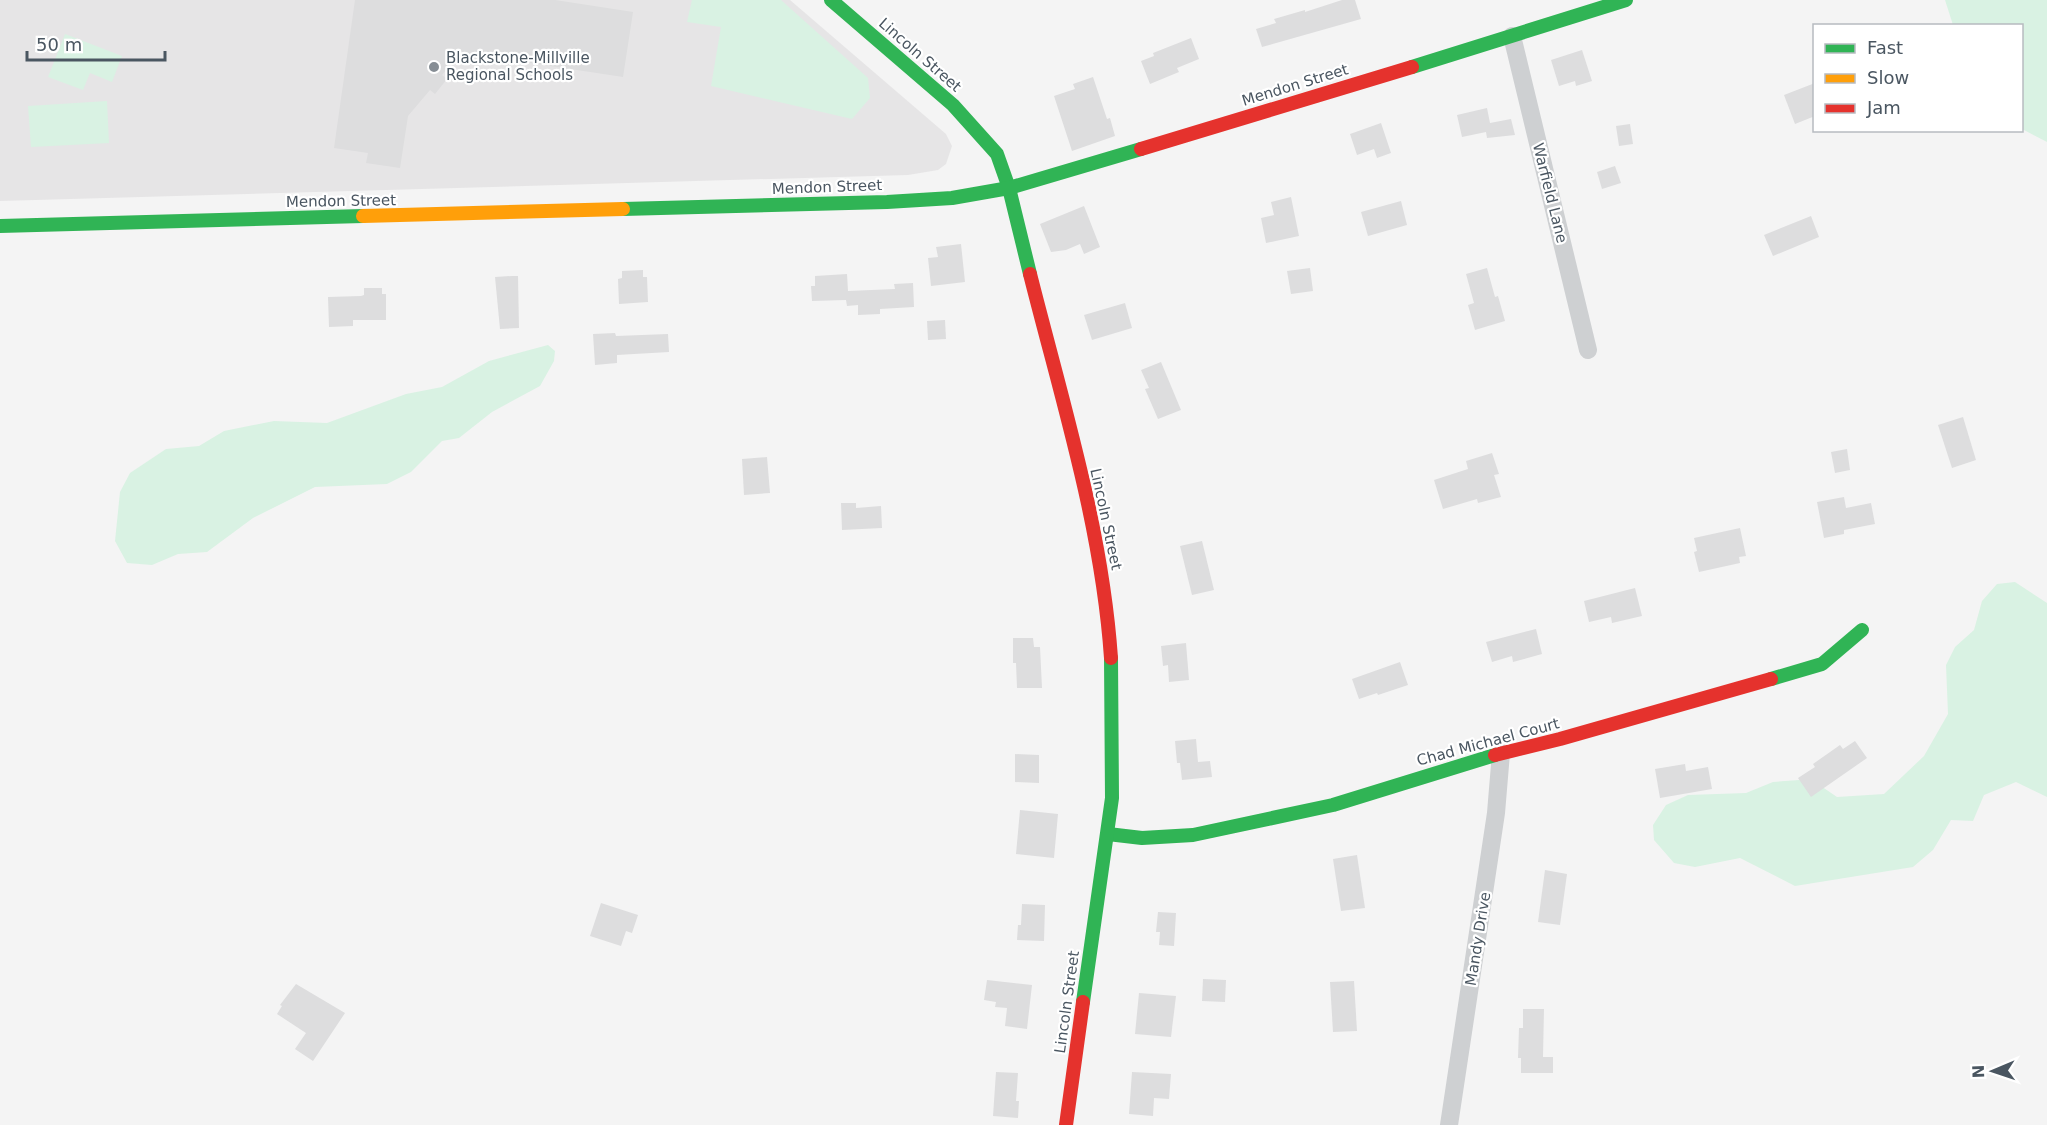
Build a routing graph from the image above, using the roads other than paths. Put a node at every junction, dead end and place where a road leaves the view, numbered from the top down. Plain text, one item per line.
1 (831, 0) edge
2 (1626, 0) edge
3 (1512, 36) junction
4 (1010, 188) junction
5 (0, 226) edge
6 (1588, 350) dead end
7 (1862, 630) dead end
8 (1501, 753) junction
9 (1108, 834) junction
10 (1066, 1125) edge
11 (1449, 1125) edge

1 - 4 street, Lincoln Street
2 - 3 street, Mendon Street
3 - 4 street, Mendon Street
3 - 6 street, Warfield Lane
4 - 5 street, Mendon Street
4 - 9 street, Lincoln Street
7 - 8 street, Chad Michael Court
8 - 9 street, Chad Michael Court
8 - 11 street, Mandy Drive
9 - 10 street, Lincoln Street

